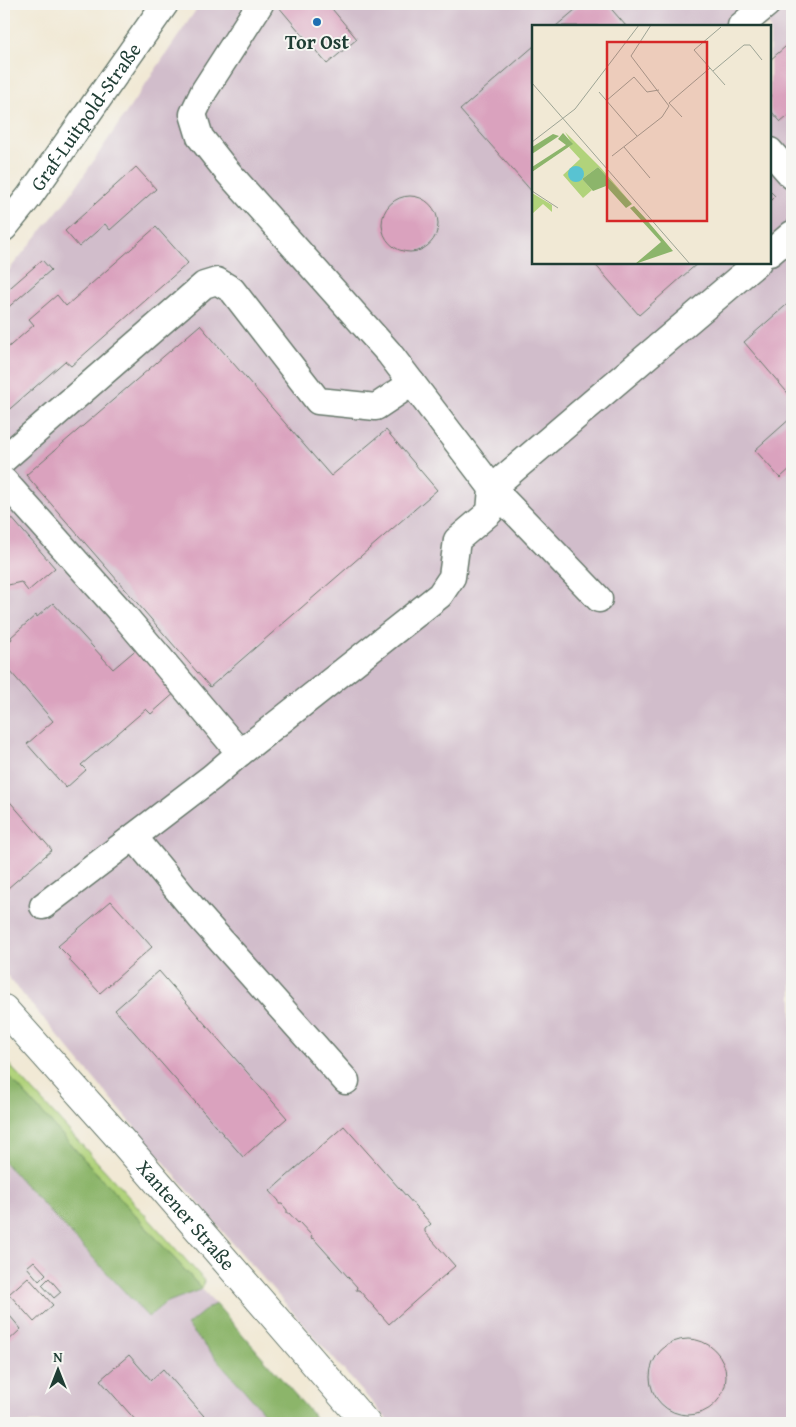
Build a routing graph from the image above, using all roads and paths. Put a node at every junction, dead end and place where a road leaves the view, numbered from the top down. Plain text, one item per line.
1 (165, 4) edge
2 (260, 4) edge
3 (767, 4) edge
4 (742, 25) edge
5 (771, 152) edge
6 (792, 176) edge
7 (4, 228) edge
8 (792, 234) edge
9 (771, 252) edge
10 (756, 264) edge
11 (412, 383) junction
12 (4, 459) edge
13 (4, 481) edge
14 (492, 488) junction
15 (599, 600) dead end
16 (240, 753) junction
17 (134, 837) junction
18 (43, 906) dead end
19 (4, 1009) edge
20 (346, 1081) dead end
21 (366, 1423) edge

1 - 7 street, Graf-Luitpold-Straße
2 - 11 street
3 - 4 street
5 - 6 street
8 - 9 street
10 - 14 street
11 - 12 street
11 - 14 street
13 - 16 street
14 - 15 street
14 - 16 street
16 - 17 street
17 - 18 street
17 - 20 street
19 - 21 main road, Xantener Straße

